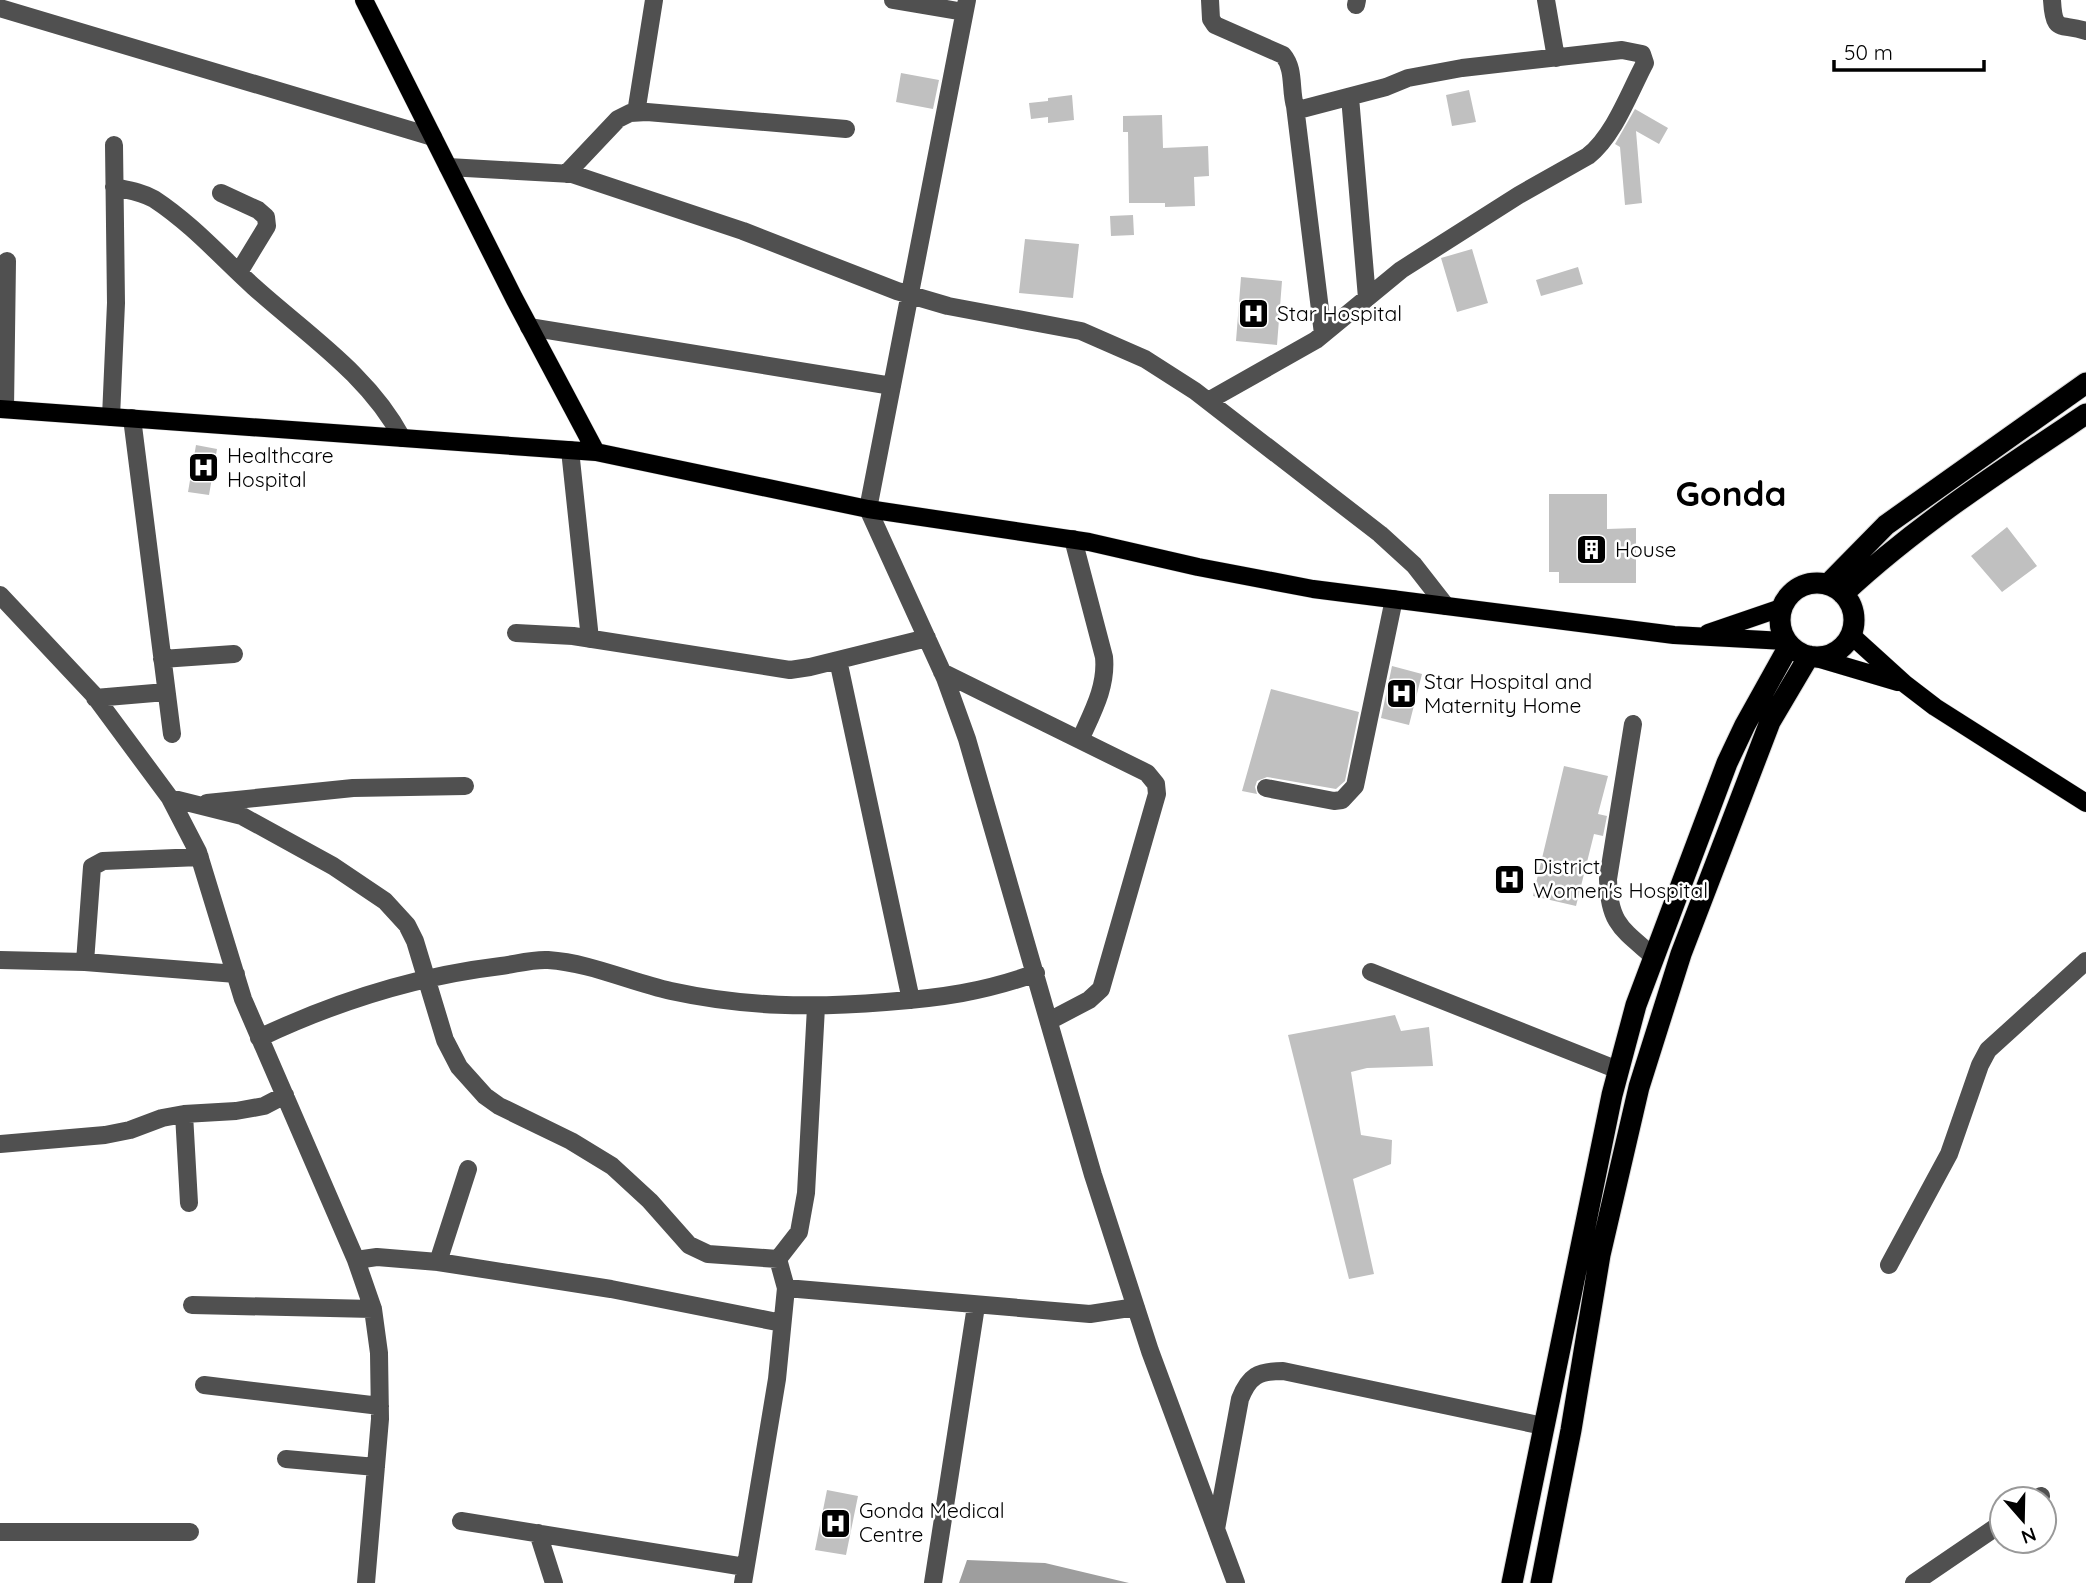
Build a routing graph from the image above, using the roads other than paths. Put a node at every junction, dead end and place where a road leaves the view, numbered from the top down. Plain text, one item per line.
1 (364, 0) edge
2 (654, 0) edge
3 (893, 0) edge
4 (1210, 0) edge
5 (1546, 0) edge
6 (2052, 0) edge
7 (966, 6) edge
8 (0, 8) edge
9 (2086, 31) edge
10 (1556, 58) junction
11 (1350, 97) junction
12 (1296, 106) junction
13 (635, 113) junction
14 (846, 129) dead end
15 (433, 137) junction
16 (114, 145) dead end
17 (448, 167) junction
18 (566, 174) junction
19 (114, 187) junction
20 (221, 193) dead end
21 (7, 261) dead end
22 (239, 272) junction
23 (911, 295) junction
24 (1367, 298) junction
25 (530, 327) junction
26 (1323, 334) junction
27 (2086, 383) edge
28 (892, 386) junction
29 (1208, 401) junction
30 (3, 409) edge
31 (2086, 414) edge
32 (111, 417) junction
33 (132, 418) junction
34 (402, 438) junction
35 (570, 450) junction
36 (596, 452) junction
37 (867, 509) junction
38 (1073, 540) junction
39 (1835, 589) junction
40 (0, 595) edge
41 (1394, 599) junction
42 (1446, 606) junction
43 (1781, 608) junction
44 (516, 633) dead end
45 (1851, 635) junction
46 (1698, 636) junction
47 (927, 638) junction
48 (590, 639) junction
49 (1787, 643) junction
50 (234, 654) dead end
51 (1813, 657) junction
52 (162, 659) junction
53 (838, 660) junction
54 (942, 672) junction
55 (1905, 684) junction
56 (166, 692) junction
57 (95, 698) junction
58 (1633, 724) dead end
59 (172, 734) dead end
60 (1080, 740) junction
61 (465, 786) dead end
62 (1266, 788) dead end
63 (166, 793) junction
64 (2086, 803) edge
65 (195, 804) junction
66 (200, 858) junction
67 (1654, 957) junction
68 (0, 960) edge
69 (2086, 961) edge
70 (85, 962) junction
71 (1371, 972) dead end
72 (1036, 973) junction
73 (236, 974) junction
74 (426, 979) junction
75 (911, 1000) junction
76 (817, 1007) junction
77 (1049, 1021) junction
78 (259, 1038) junction
79 (1618, 1070) junction
80 (285, 1095) junction
81 (184, 1114) junction
82 (0, 1144) edge
83 (468, 1169) dead end
84 (189, 1203) dead end
85 (778, 1259) junction
86 (356, 1260) junction
87 (438, 1262) junction
88 (1889, 1265) dead end
89 (786, 1289) junction
90 (192, 1305) dead end
91 (976, 1306) junction
92 (1136, 1307) junction
93 (373, 1309) junction
94 (782, 1323) junction
95 (204, 1385) dead end
96 (380, 1406) junction
97 (1543, 1426) junction
98 (286, 1459) dead end
99 (376, 1467) junction
100 (461, 1521) dead end
101 (1216, 1530) junction
102 (0, 1532) edge
103 (190, 1532) dead end
104 (538, 1533) junction
105 (1988, 1533) edge
106 (744, 1575) edge
107 (366, 1583) edge
108 (554, 1583) edge
109 (933, 1583) edge
110 (1236, 1583) edge
111 (1512, 1583) edge
112 (1541, 1583) edge
113 (1914, 1583) edge

1 - 15 main road
2 - 13 street
3 - 7 street
4 - 12 street
5 - 10 street
6 - 9 street
7 - 23 street
8 - 15 street
10 - 11 street
10 - 24 street
11 - 12 street
11 - 24 street
12 - 26 street
13 - 14 street
13 - 18 street
15 - 17 main road
16 - 19 street
17 - 18 street
17 - 25 main road
18 - 23 street
19 - 22 street
19 - 32 street
20 - 22 street
21 - 30 street
22 - 34 street
23 - 28 street
23 - 29 street
24 - 26 street
25 - 28 street
25 - 36 main road
26 - 29 street
27 - 39 highway
28 - 37 street
29 - 42 street
30 - 32 main road
31 - 39 highway
32 - 33 main road
33 - 34 main road
33 - 52 street
34 - 35 main road
35 - 36 main road
35 - 48 street
36 - 37 main road
37 - 38 main road
37 - 47 street
38 - 41 main road
38 - 60 street
39 - 43 highway
39 - 45 highway
40 - 57 street
41 - 42 main road
41 - 62 street
42 - 46 main road
43 - 46 main road
43 - 49 highway
44 - 48 street
45 - 51 highway
45 - 55 main road
46 - 49 main road
47 - 53 street
47 - 54 street
48 - 53 street
49 - 51 highway
49 - 67 highway
50 - 52 street
51 - 55 main road
51 - 112 highway
52 - 56 street
53 - 75 street
54 - 60 street
54 - 72 street
55 - 64 main road
56 - 57 street
56 - 59 street
57 - 63 street
58 - 67 street
60 - 77 street
61 - 65 street
63 - 65 street
63 - 66 street
65 - 74 street
66 - 70 street
66 - 73 street
67 - 79 highway
68 - 70 street
69 - 88 street
70 - 73 street
71 - 79 street
72 - 75 street
72 - 77 street
73 - 78 street
74 - 76 street
74 - 78 street
74 - 85 street
75 - 76 street
76 - 85 street
77 - 92 street
78 - 80 street
79 - 97 highway
80 - 81 street
80 - 86 street
81 - 82 street
81 - 84 street
83 - 87 street
85 - 89 street
86 - 87 street
86 - 93 street
87 - 94 street
89 - 91 street
89 - 94 street
90 - 93 street
91 - 92 street
91 - 109 street
92 - 101 street
93 - 96 street
94 - 106 street
95 - 96 street
96 - 99 street
97 - 101 street
97 - 111 highway
98 - 99 street
99 - 107 street
100 - 104 street
101 - 110 street
102 - 103 street
104 - 106 street
104 - 108 street
105 - 113 street

